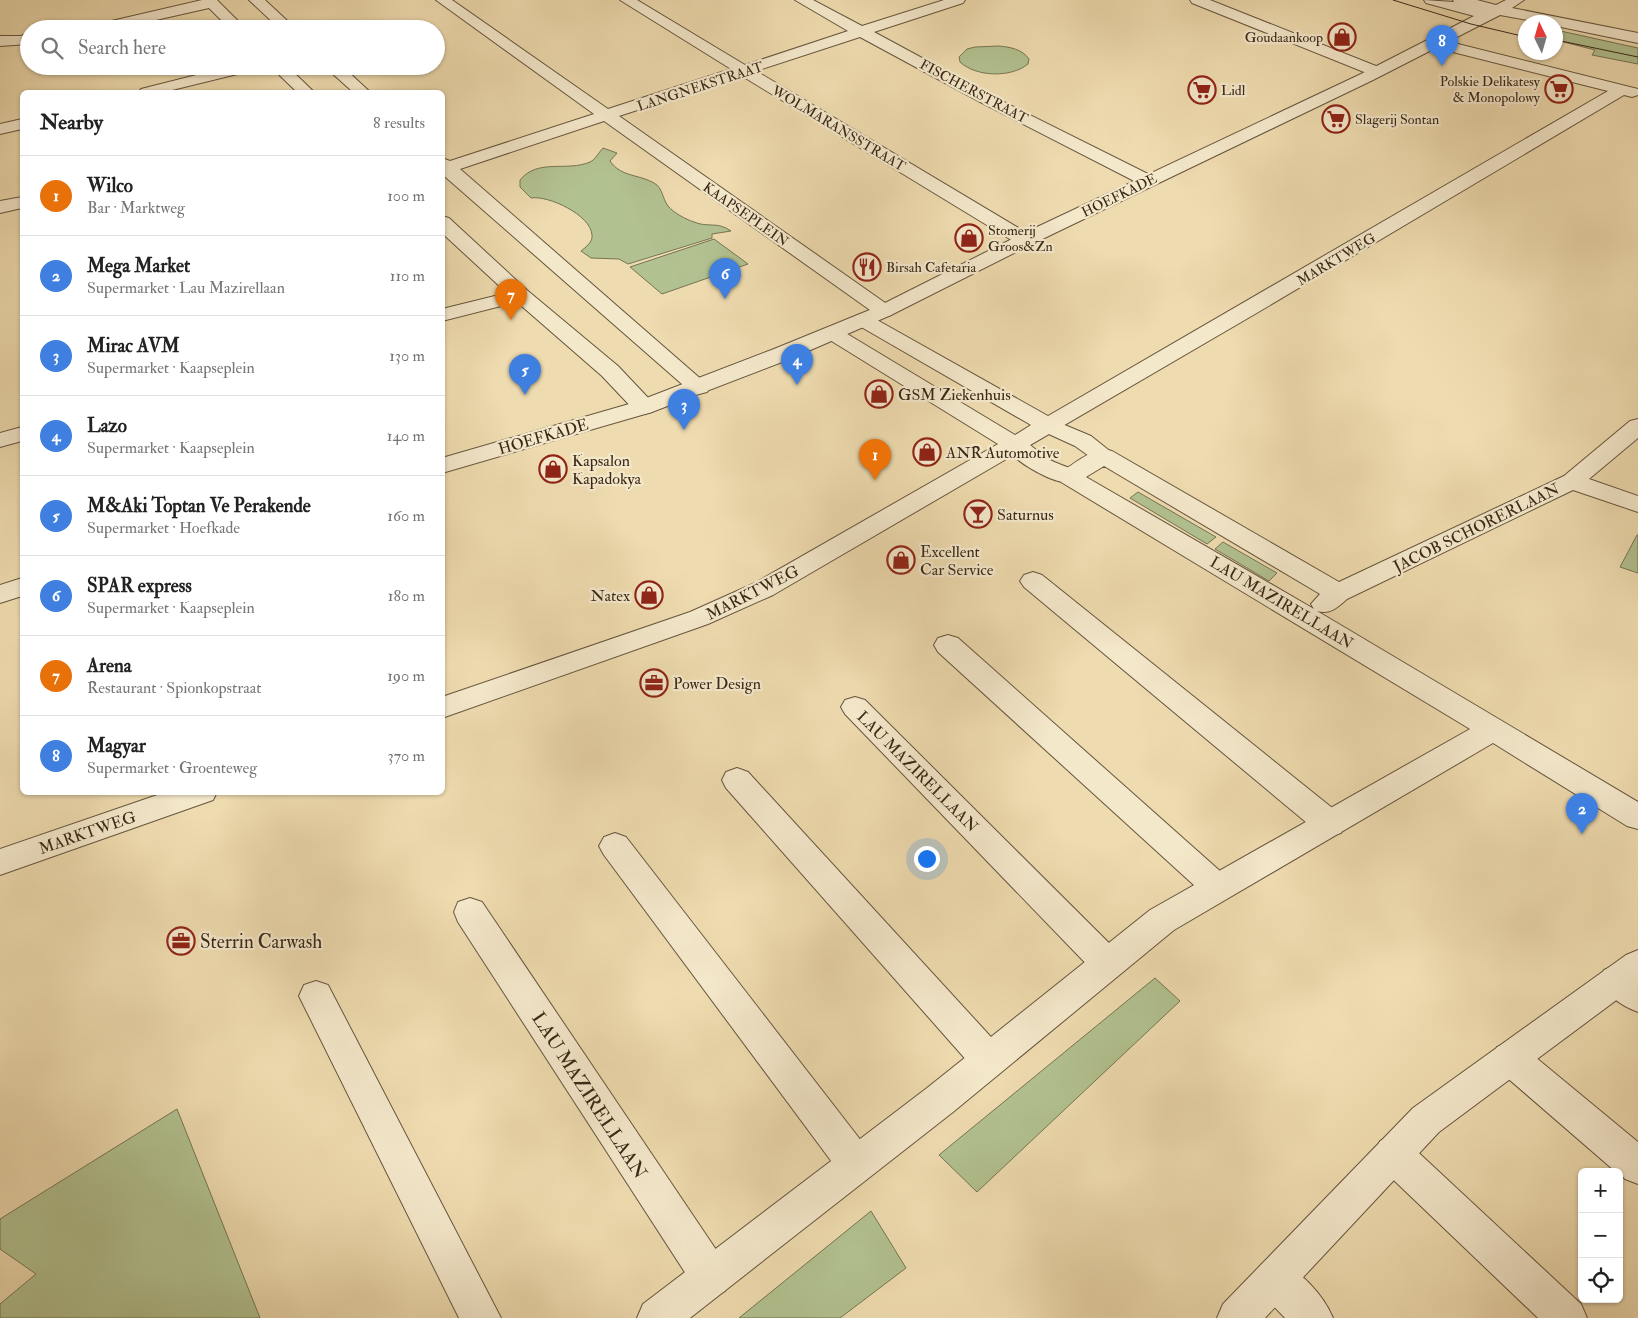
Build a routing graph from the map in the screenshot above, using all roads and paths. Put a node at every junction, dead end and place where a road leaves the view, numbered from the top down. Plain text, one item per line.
1 (256, 0) edge
2 (443, 0) edge
3 (627, 0) edge
4 (802, 0) edge
5 (958, 0) edge
6 (1197, 0) edge
7 (1431, 0) edge
8 (1460, 0) edge
9 (1517, 0) edge
10 (211, 2) edge
11 (1493, 13) junction
12 (134, 20) edge
13 (230, 20) edge
14 (279, 20) edge
15 (864, 32) junction
16 (1638, 38) edge
17 (0, 41) edge
18 (20, 41) edge
19 (1434, 43) junction
20 (1375, 71) junction
21 (744, 72) junction
22 (216, 75) edge
23 (288, 75) edge
24 (342, 75) edge
25 (155, 90) edge
26 (304, 90) edge
27 (360, 90) edge
28 (1630, 92) edge
29 (607, 117) junction
30 (20, 124) edge
31 (0, 129) edge
32 (445, 167) edge
33 (445, 168) edge
34 (1148, 181) junction
35 (20, 203) edge
36 (0, 208) edge
37 (445, 225) edge
38 (1025, 240) junction
39 (521, 295) junction
40 (884, 311) junction
41 (445, 313) edge
42 (863, 320) junction
43 (832, 333) junction
44 (699, 387) junction
45 (644, 407) junction
46 (1048, 425) junction
47 (1638, 426) edge
48 (20, 435) edge
49 (0, 440) edge
50 (1014, 444) junction
51 (1104, 456) junction
52 (445, 465) edge
53 (1069, 477) junction
54 (1572, 481) junction
55 (1638, 504) edge
56 (1033, 580) dead end
57 (20, 588) edge
58 (1338, 593) junction
59 (0, 594) edge
60 (1307, 617) junction
61 (948, 645) dead end
62 (445, 707) edge
63 (854, 707) dead end
64 (1494, 729) junction
65 (737, 780) dead end
66 (193, 795) edge
67 (1638, 817) edge
68 (1330, 824) junction
69 (615, 846) dead end
70 (0, 862) edge
71 (1218, 888) junction
72 (470, 912) dead end
73 (1108, 964) junction
74 (1631, 981) edge
75 (316, 996) dead end
76 (1510, 1058) junction
77 (989, 1060) junction
78 (1392, 1154) junction
79 (856, 1164) junction
80 (1638, 1166) edge
81 (711, 1277) junction
82 (1275, 1279) junction
83 (481, 1318) edge
84 (657, 1318) edge
85 (1237, 1318) edge
86 (1312, 1318) edge
87 (1567, 1318) edge

1 - 14 street
2 - 29 street, KAAPSEPLEIN
3 - 21 street, WOLMARANSSTRAAT
4 - 15 street, FISCHERSTRAAT
5 - 15 street, LANGNEKSTRAAT
6 - 20 street
7 - 11 street
8 - 11 street
9 - 11 street
10 - 12 street
10 - 13 street
11 - 16 street
11 - 19 street, HOEFKADE
15 - 21 street, LANGNEKSTRAAT
15 - 34 street, FISCHERSTRAAT
17 - 18 street
19 - 20 street, HOEFKADE
19 - 28 street
20 - 34 street, HOEFKADE
21 - 29 street, LANGNEKSTRAAT
21 - 38 street, WOLMARANSSTRAAT
22 - 25 street
23 - 26 street
24 - 27 street
28 - 46 street, MARKTWEG
29 - 32 street, LANGNEKSTRAAT
29 - 40 street, KAAPSEPLEIN
30 - 31 street
33 - 44 street
34 - 38 street, HOEFKADE
35 - 36 street
37 - 39 street
38 - 40 street, HOEFKADE
39 - 41 street
39 - 45 street
40 - 42 street, HOEFKADE
42 - 43 street
42 - 46 street
43 - 44 street
43 - 50 street
44 - 45 street
45 - 52 street, HOEFKADE
46 - 50 street, MARKTWEG
46 - 51 street
47 - 54 street, JACOB SCHORERLAAN
48 - 49 street
50 - 53 street, LAU MAZIRELLAAN
50 - 62 street, MARKTWEG
51 - 53 street
51 - 58 street
53 - 60 street, LAU MAZIRELLAAN
54 - 55 street
54 - 58 street, JACOB SCHORERLAAN
56 - 68 street
57 - 59 street
58 - 60 street, JACOB SCHORERLAAN
60 - 64 street, LAU MAZIRELLAAN
61 - 71 street
63 - 73 street, LAU MAZIRELLAAN
64 - 67 street, LAU MAZIRELLAAN
64 - 68 street
65 - 77 street
66 - 70 street, MARKTWEG
68 - 71 street
69 - 79 street
71 - 73 street
72 - 81 street, LAU MAZIRELLAAN
73 - 77 street
74 - 76 street
75 - 83 street
76 - 78 street
76 - 80 street
77 - 79 street
78 - 82 street
78 - 87 street
79 - 81 street
81 - 84 street
82 - 85 street
82 - 86 street

